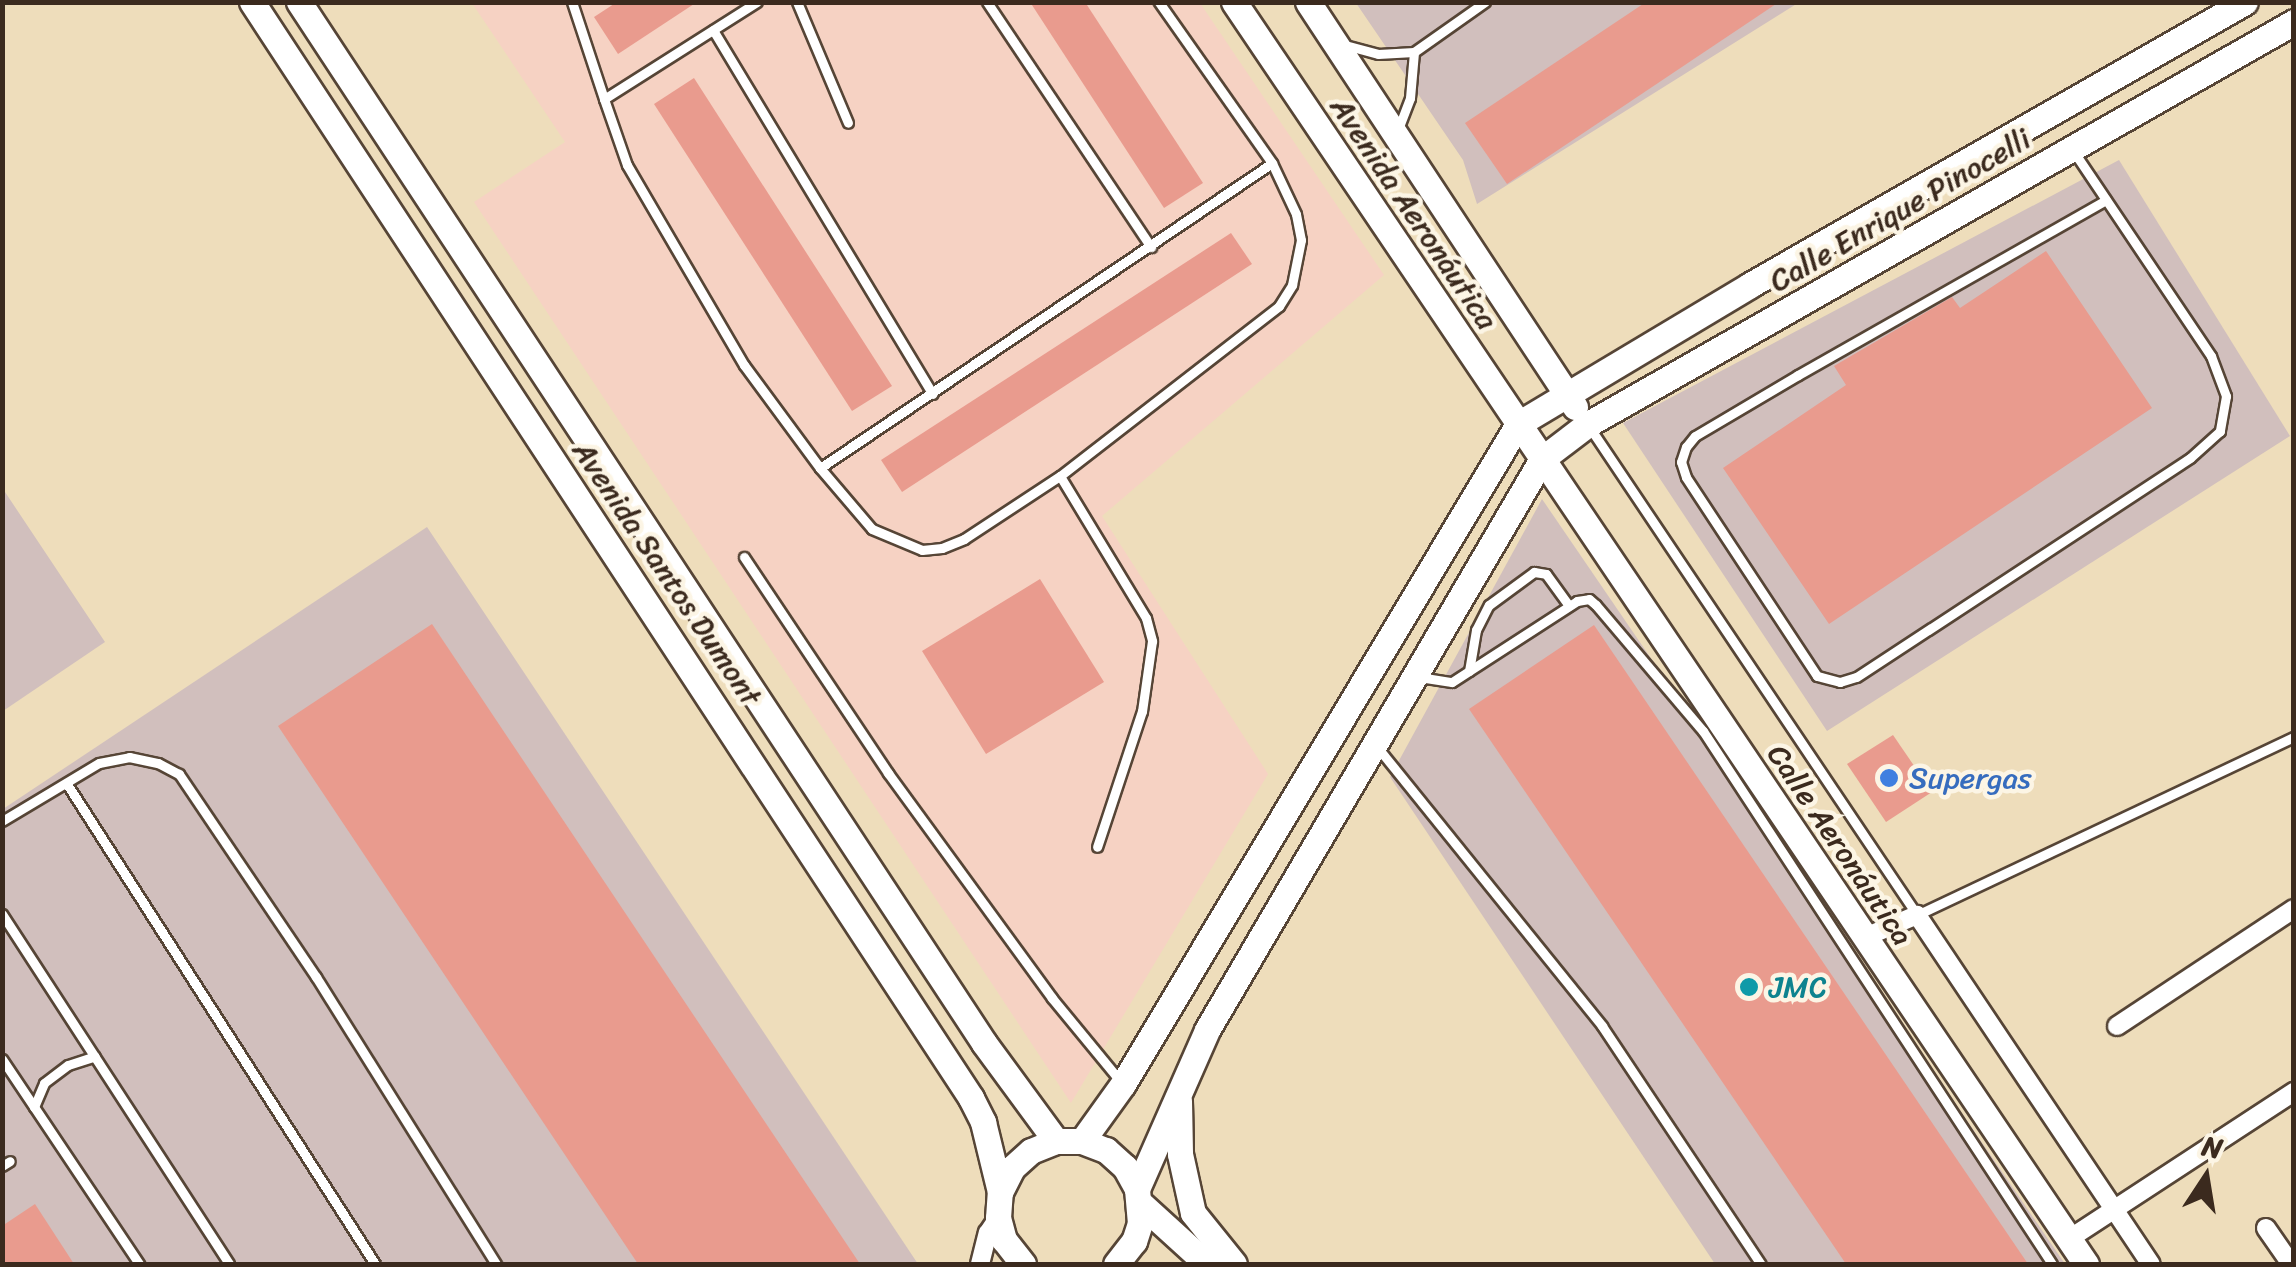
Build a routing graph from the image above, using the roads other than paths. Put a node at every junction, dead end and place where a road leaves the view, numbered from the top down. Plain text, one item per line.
1 (252, 2) edge
2 (299, 2) edge
3 (572, 2) edge
4 (757, 2) edge
5 (797, 2) edge
6 (988, 2) edge
7 (1159, 2) edge
8 (1167, 2) edge
9 (1234, 2) edge
10 (1308, 2) edge
11 (1485, 2) edge
12 (2245, 2) edge
13 (2294, 22) edge
14 (1174, 24) junction
15 (713, 30) junction
16 (1334, 42) junction
17 (1414, 52) junction
18 (604, 99) junction
19 (848, 123) dead end
20 (1396, 135) junction
21 (2073, 150) junction
22 (1272, 163) junction
23 (2106, 200) junction
24 (1150, 247) junction
25 (933, 394) junction
26 (1565, 394) junction
27 (1518, 424) junction
28 (1588, 424) junction
29 (1542, 459) junction
30 (820, 468) junction
31 (1060, 476) junction
32 (744, 557) dead end
33 (1569, 606) junction
34 (1469, 671) junction
35 (1416, 676) junction
36 (2294, 736) edge
37 (1373, 742) junction
38 (67, 784) junction
39 (2, 821) edge
40 (1097, 847) dead end
41 (2294, 908) edge
42 (2, 914) edge
43 (1918, 915) junction
44 (1863, 938) junction
45 (2118, 1026) dead end
46 (95, 1056) junction
47 (2, 1058) edge
48 (1122, 1084) junction
49 (2294, 1092) edge
50 (1179, 1094) junction
51 (34, 1107) junction
52 (1069, 1141) junction
53 (1000, 1192) junction
54 (1139, 1196) junction
55 (2114, 1209) junction
56 (998, 1218) junction
57 (2266, 1228) dead end
58 (2069, 1239) junction
59 (139, 1264) edge
60 (229, 1264) edge
61 (375, 1264) edge
62 (496, 1264) edge
63 (980, 1264) edge
64 (1023, 1264) edge
65 (1116, 1264) edge
66 (1207, 1264) edge
67 (1234, 1264) edge
68 (1761, 1264) edge
69 (2052, 1264) edge
70 (2086, 1264) edge
71 (2152, 1264) edge
72 (2291, 1264) edge

1 - 53 main road, Avenida Santos Dumont
2 - 52 main road, Avenida Santos Dumont
3 - 18 lane
4 - 15 lane
5 - 19 lane
6 - 24 lane
7 - 14 lane
8 - 14 lane
9 - 27 main road, Avenida Aeronáutica
10 - 16 main road, Avenida Aeronáutica
11 - 17 lane
12 - 26 main road, Calle Enrique Pinocelli
13 - 21 main road, Calle Enrique Pinocelli
14 - 22 lane
15 - 18 lane
15 - 25 lane
16 - 17 lane
16 - 20 main road, Avenida Aeronáutica
17 - 20 lane
18 - 30 lane
20 - 26 main road, Avenida Aeronáutica
21 - 23 lane
21 - 28 main road, Calle Enrique Pinocelli
22 - 24 lane
22 - 31 lane
23 - 23 lane
24 - 25 lane
25 - 30 lane
26 - 27 main road, Calle Enrique Pinocelli
26 - 28 main road, Avenida Aeronáutica
27 - 29 main road, Avenida Aeronáutica
27 - 48 main road
28 - 29 main road, Calle Enrique Pinocelli
28 - 43 lane
29 - 35 main road
29 - 44 main road, Calle Aeronáutica
30 - 31 lane
31 - 40 lane
32 - 48 lane
33 - 34 lane
33 - 34 lane
33 - 69 lane
34 - 35 lane
35 - 37 main road
36 - 43 lane
37 - 50 main road
37 - 68 lane
38 - 39 lane
38 - 61 lane
38 - 62 lane
41 - 45 street
42 - 46 lane
43 - 44 street
43 - 55 street
44 - 58 main road, Calle Aeronáutica
46 - 51 lane
46 - 60 lane
47 - 51 lane
48 - 52 main road
49 - 55 street
50 - 54 main road
50 - 67 main road
51 - 59 lane
52 - 53 main road
52 - 54 main road
53 - 56 main road
54 - 65 main road
54 - 66 main road
55 - 58 street
55 - 71 street
56 - 63 street
56 - 64 main road
57 - 72 street
58 - 70 main road, Calle Aeronáutica

